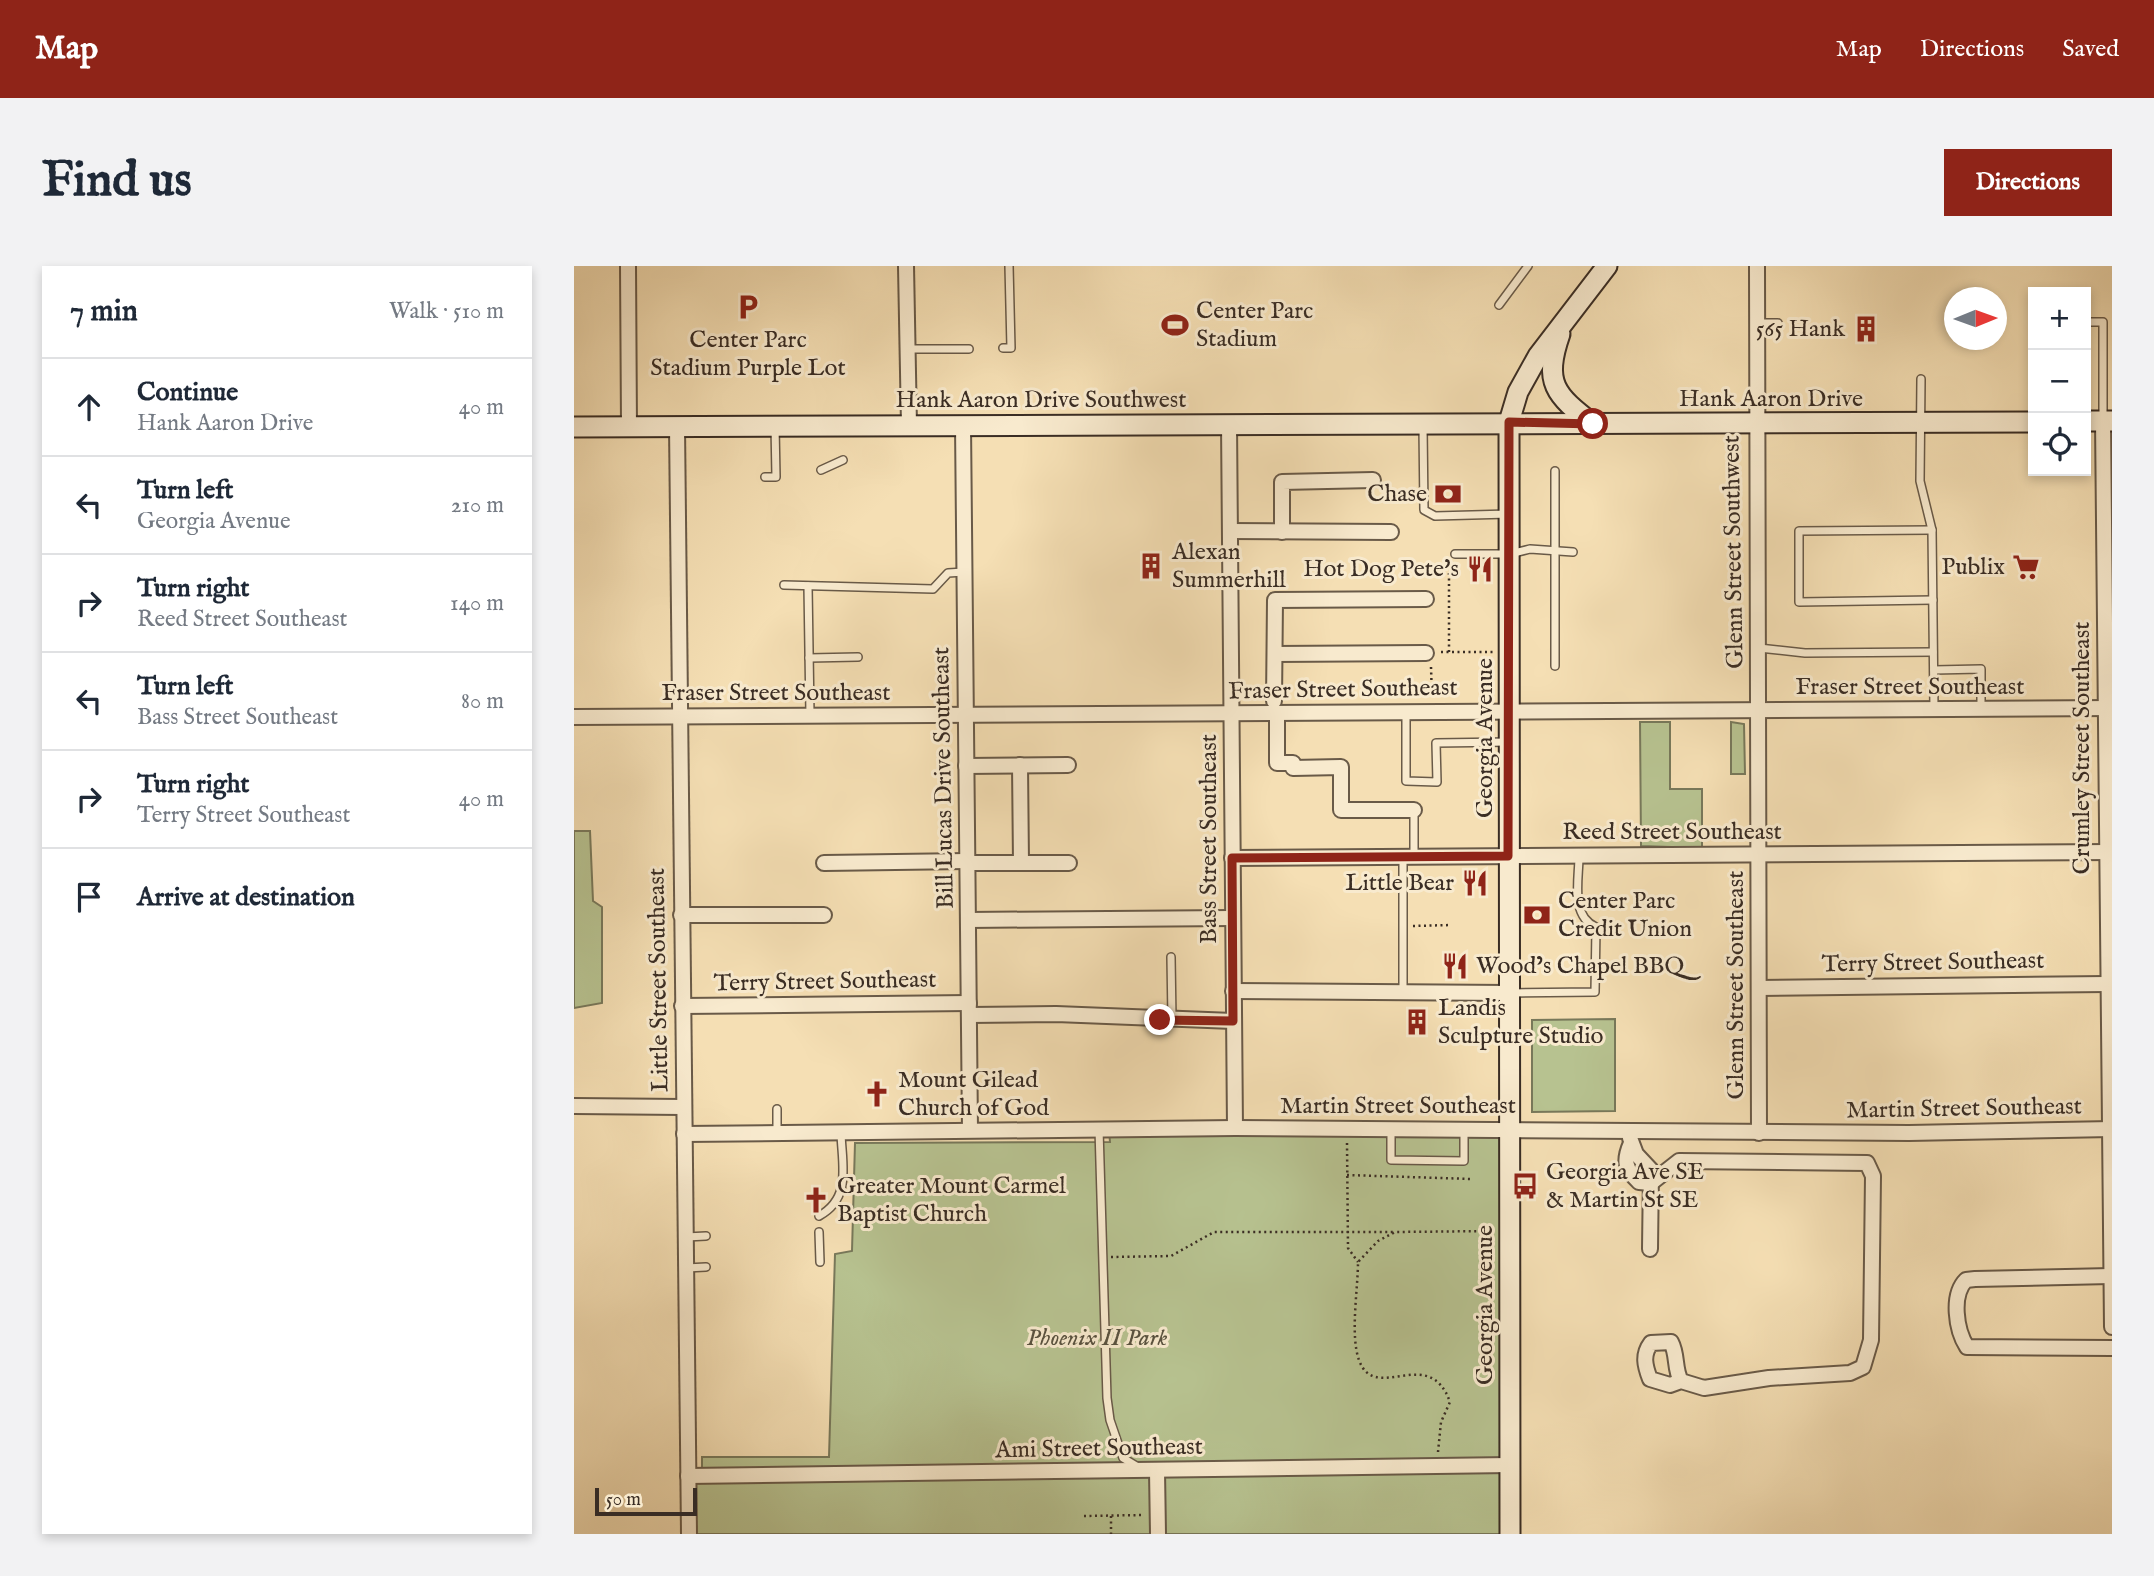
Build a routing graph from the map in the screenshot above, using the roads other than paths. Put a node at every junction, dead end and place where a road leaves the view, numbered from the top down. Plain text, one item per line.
1 (628, 266) edge
2 (906, 266) edge
3 (1009, 266) edge
4 (1528, 266) edge
5 (1607, 266) edge
6 (1757, 266) edge
7 (1499, 305) dead end
8 (2091, 322) edge
9 (1563, 323) junction
10 (1757, 323) junction
11 (1778, 323) dead end
12 (969, 348) dead end
13 (1003, 348) dead end
14 (907, 349) junction
15 (1921, 379) dead end
16 (2100, 421) edge
17 (1423, 422) junction
18 (1509, 422) junction
19 (2028, 422) edge
20 (1229, 423) junction
21 (1922, 423) junction
22 (1593, 424) junction
23 (909, 425) junction
24 (963, 425) junction
25 (1755, 425) junction
26 (629, 426) junction
27 (677, 426) junction
28 (775, 426) junction
29 (574, 427) edge
30 (843, 460) dead end
31 (821, 470) dead end
32 (1555, 471) dead end
33 (765, 477) dead end
34 (1373, 480) dead end
35 (1510, 514) junction
36 (1932, 530) junction
37 (1230, 531) junction
38 (1282, 532) junction
39 (1391, 532) dead end
40 (1553, 549) junction
41 (1573, 552) dead end
42 (1510, 554) junction
43 (1457, 558) road end
44 (964, 572) junction
45 (784, 585) dead end
46 (808, 586) junction
47 (1426, 599) dead end
48 (1933, 600) junction
49 (1759, 648) junction
50 (1933, 652) junction
51 (1275, 654) junction
52 (1430, 656) road end
53 (858, 657) dead end
54 (809, 658) junction
55 (1555, 666) dead end
56 (1934, 670) junction
57 (2108, 708) edge
58 (1275, 709) junction
59 (1934, 709) junction
60 (1981, 709) junction
61 (1510, 711) junction
62 (1759, 711) junction
63 (1406, 712) junction
64 (1231, 714) junction
65 (810, 715) junction
66 (966, 716) junction
67 (679, 717) junction
68 (574, 718) edge
69 (1510, 741) junction
70 (1020, 765) junction
71 (1068, 765) dead end
72 (966, 766) junction
73 (1414, 810) joint
74 (2109, 852) edge
75 (1759, 855) junction
76 (1508, 856) junction
77 (1579, 856) junction
78 (1409, 857) junction
79 (1232, 858) junction
80 (967, 862) junction
81 (824, 863) dead end
82 (1021, 863) junction
83 (1069, 863) dead end
84 (681, 915) junction
85 (824, 915) dead end
86 (1232, 918) junction
87 (968, 920) junction
88 (1171, 957) dead end
89 (2107, 984) junction
90 (1759, 988) junction
91 (1233, 991) junction
92 (1403, 992) junction
93 (1509, 993) junction
94 (682, 1006) junction
95 (969, 1009) junction
96 (1172, 1020) junction
97 (1233, 1021) junction
98 (574, 1106) edge
99 (683, 1107) junction
100 (777, 1108) dead end
101 (1235, 1128) junction
102 (1099, 1129) junction
103 (1391, 1129) junction
104 (2110, 1129) edge
105 (970, 1130) junction
106 (1464, 1130) junction
107 (1509, 1130) junction
108 (841, 1132) junction
109 (1759, 1133) junction
110 (684, 1134) junction
111 (777, 1134) junction
112 (1630, 1137) junction
113 (1651, 1183) junction
114 (820, 1216) dead end
115 (819, 1232) dead end
116 (706, 1236) dead end
117 (685, 1237) junction
118 (1650, 1249) dead end
119 (820, 1262) dead end
120 (706, 1267) dead end
121 (685, 1268) junction
122 (2111, 1276) edge
123 (2112, 1327) edge
124 (2112, 1348) edge
125 (1681, 1381) dead end
126 (1510, 1465) junction
127 (1151, 1471) junction
128 (688, 1476) junction
129 (688, 1534) edge
130 (1158, 1534) edge
131 (1510, 1534) edge

1 - 26 street
2 - 14 street
3 - 13 lane
4 - 7 lane
5 - 9 main road, Georgia Avenue
6 - 10 street, Glenn Street Southwest
8 - 16 lane
9 - 18 main road, Georgia Avenue
9 - 22 main road
10 - 11 lane
10 - 25 street, Glenn Street Southwest
12 - 14 lane
14 - 23 street
15 - 21 lane
16 - 57 street, Crumley Street Southeast
17 - 18 main road, Hank Aaron Drive Southwest
17 - 20 main road, Hank Aaron Drive Southwest
17 - 35 lane
18 - 22 main road, Hank Aaron Drive
18 - 35 main road, Georgia Avenue
19 - 21 main road, Hank Aaron Drive
20 - 24 main road, Hank Aaron Drive Southwest
20 - 37 street, Bass Street Southeast
21 - 25 main road, Hank Aaron Drive
21 - 36 lane
22 - 25 main road, Hank Aaron Drive
23 - 24 main road, Hank Aaron Drive Southwest
23 - 28 main road, Hank Aaron Drive Southwest
24 - 44 street, Bill Lucas Drive Southeast
25 - 49 street, Glenn Street Southwest
26 - 27 main road, Hank Aaron Drive Southwest
26 - 29 main road, Hank Aaron Drive Southwest
27 - 28 main road, Hank Aaron Drive Southwest
27 - 67 street, Little Street Southeast
28 - 33 lane
30 - 31 lane
32 - 40 lane
34 - 38 street
35 - 42 main road, Georgia Avenue
36 - 48 lane
36 - 48 lane
37 - 38 street
37 - 64 street, Bass Street Southeast
38 - 39 street
40 - 41 lane
40 - 42 lane
40 - 55 lane
42 - 43 lane
42 - 61 main road, Georgia Avenue
44 - 46 lane
44 - 66 street, Bill Lucas Drive Southeast
45 - 46 lane
46 - 54 lane
47 - 51 street
48 - 50 lane
49 - 50 lane
49 - 62 street, Glenn Street Southwest
50 - 56 lane
51 - 52 street
51 - 58 street
53 - 54 lane
54 - 65 lane
56 - 59 lane
56 - 60 lane
57 - 60 street, Fraser Street Southeast
57 - 74 street, Crumley Street Southeast
58 - 63 street, Fraser Street Southeast
58 - 64 street, Fraser Street Southeast
58 - 73 street
59 - 60 street, Fraser Street Southeast
59 - 62 street, Fraser Street Southeast
61 - 62 street, Fraser Street Southeast
61 - 63 street, Fraser Street Southeast
61 - 69 main road, Georgia Avenue
62 - 75 street, Glenn Street Southeast
63 - 69 lane
64 - 66 street, Fraser Street Southeast
64 - 79 street, Bass Street Southeast
65 - 66 street, Fraser Street Southeast
65 - 67 street, Fraser Street Southeast
66 - 72 street, Bill Lucas Drive Southeast
67 - 68 street, Fraser Street Southeast
67 - 84 street, Little Street Southeast
69 - 76 main road, Georgia Avenue
70 - 71 street
70 - 72 street
70 - 82 street
72 - 80 street, Bill Lucas Drive Southeast
73 - 78 lane
74 - 75 street, Reed Street Southeast
74 - 89 street, Crumley Street Southeast
75 - 77 street, Reed Street Southeast
75 - 90 street, Glenn Street Southeast
76 - 77 street, Reed Street Southeast
76 - 78 street, Reed Street Southeast
76 - 93 main road, Georgia Avenue
77 - 93 lane
78 - 79 street, Reed Street Southeast
78 - 92 lane
79 - 86 street, Bass Street Southeast
80 - 81 street
80 - 82 street
80 - 87 street, Bill Lucas Drive Southeast
82 - 83 street
84 - 85 street
84 - 94 street, Little Street Southeast
86 - 87 street
86 - 91 street, Bass Street Southeast
87 - 95 street, Bill Lucas Drive Southeast
88 - 96 lane
89 - 90 street, Terry Street Southeast
89 - 104 street, Crumley Street Southeast
90 - 109 street, Glenn Street Southeast
91 - 92 street
91 - 97 street, Bass Street Southeast
92 - 93 street
93 - 107 main road, Georgia Avenue
94 - 95 street, Terry Street Southeast
94 - 99 street, Little Street Southeast
95 - 96 street, Terry Street Southeast
95 - 105 street, Bill Lucas Drive Southeast
96 - 97 street, Terry Street Southeast
97 - 101 street, Bass Street Southeast
98 - 99 street
99 - 110 street, Little Street Southeast
100 - 111 lane
101 - 102 street, Martin Street Southeast
101 - 103 street, Martin Street Southeast
102 - 105 street, Martin Street Southeast
102 - 127 lane
103 - 106 street, Martin Street Southeast
103 - 106 lane
104 - 109 street, Martin Street Southeast
104 - 122 street, Crumley Street Southeast
105 - 108 street, Martin Street Southeast
106 - 107 street, Martin Street Southeast
107 - 112 street, Martin Street Southeast
107 - 126 main road, Georgia Avenue
108 - 111 street, Martin Street Southeast
108 - 114 lane
109 - 112 street, Martin Street Southeast
110 - 111 street, Martin Street Southeast
110 - 117 street, Little Street Southeast
112 - 113 street
113 - 118 street
113 - 125 street
115 - 119 lane
116 - 117 lane
117 - 121 street, Little Street Southeast
120 - 121 lane
121 - 128 street, Little Street Southeast
122 - 123 street, Crumley Street Southeast
122 - 124 street
126 - 127 street, Ami Street Southeast
126 - 131 main road, Georgia Avenue
127 - 128 street, Ami Street Southeast
127 - 130 street
128 - 129 street, Little Street Southeast

